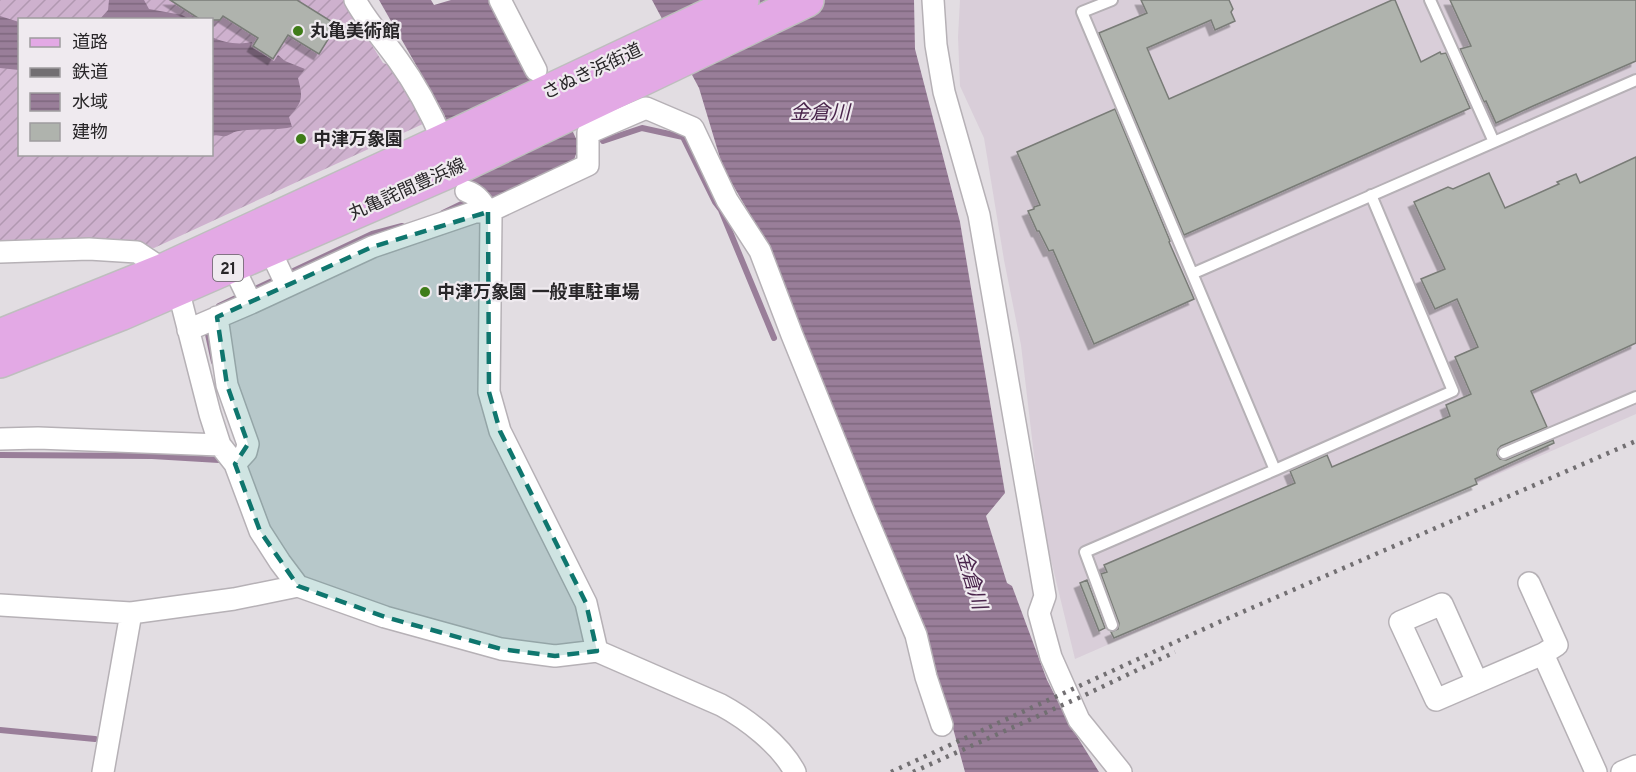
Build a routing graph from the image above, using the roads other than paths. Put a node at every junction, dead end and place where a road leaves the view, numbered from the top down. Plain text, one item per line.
1 (356, 0) edge
2 (500, 0) edge
3 (742, 0) edge
4 (807, 0) edge
5 (933, 0) edge
6 (1112, 0) edge
7 (1430, 0) edge
8 (536, 70) dead end
9 (1636, 80) edge
10 (1494, 142) junction
11 (468, 184) junction
12 (1371, 195) junction
13 (0, 252) edge
14 (280, 272) junction
15 (1194, 273) junction
16 (171, 280) junction
17 (244, 288) junction
18 (204, 323) junction
19 (0, 336) edge
20 (0, 361) edge
21 (1636, 397) edge
22 (0, 439) edge
23 (227, 453) junction
24 (1504, 453) dead end
25 (1275, 470) junction
26 (1529, 583) dead end
27 (298, 586) junction
28 (0, 605) edge
29 (131, 613) junction
30 (1112, 625) dead end
31 (597, 651) junction
32 (1543, 654) junction
33 (1477, 682) dead end
34 (942, 725) dead end
35 (1636, 766) edge
36 (103, 772) edge
37 (795, 772) edge
38 (1121, 772) edge
39 (1596, 772) edge
40 (1622, 772) edge

1 - 11 street
2 - 8 street
3 - 11 main road, さぬき浜街道 / 21
4 - 11 main road, 丸亀詫間豊浜線 / 21
5 - 38 street
6 - 15 lane
7 - 10 lane
9 - 10 lane
10 - 12 lane
11 - 14 main road, 丸亀詫間豊浜線 / 21
11 - 14 street
11 - 16 main road, 丸亀詫間豊浜線 / 21
11 - 31 street
11 - 34 street
12 - 15 lane
12 - 25 lane
13 - 16 street
14 - 17 main road, 丸亀詫間豊浜線 / 21
15 - 25 lane
16 - 17 main road, 丸亀詫間豊浜線 / 21
16 - 18 street
16 - 19 main road, 丸亀詫間豊浜線 / 21
16 - 20 main road, 丸亀詫間豊浜線 / 21
17 - 18 street
18 - 23 street
18 - 23 street
21 - 24 lane
22 - 23 street
23 - 27 street
25 - 30 lane
26 - 32 street
27 - 29 street
27 - 31 street
28 - 29 street
29 - 36 street
31 - 37 street
32 - 33 street
32 - 39 street
35 - 40 street

